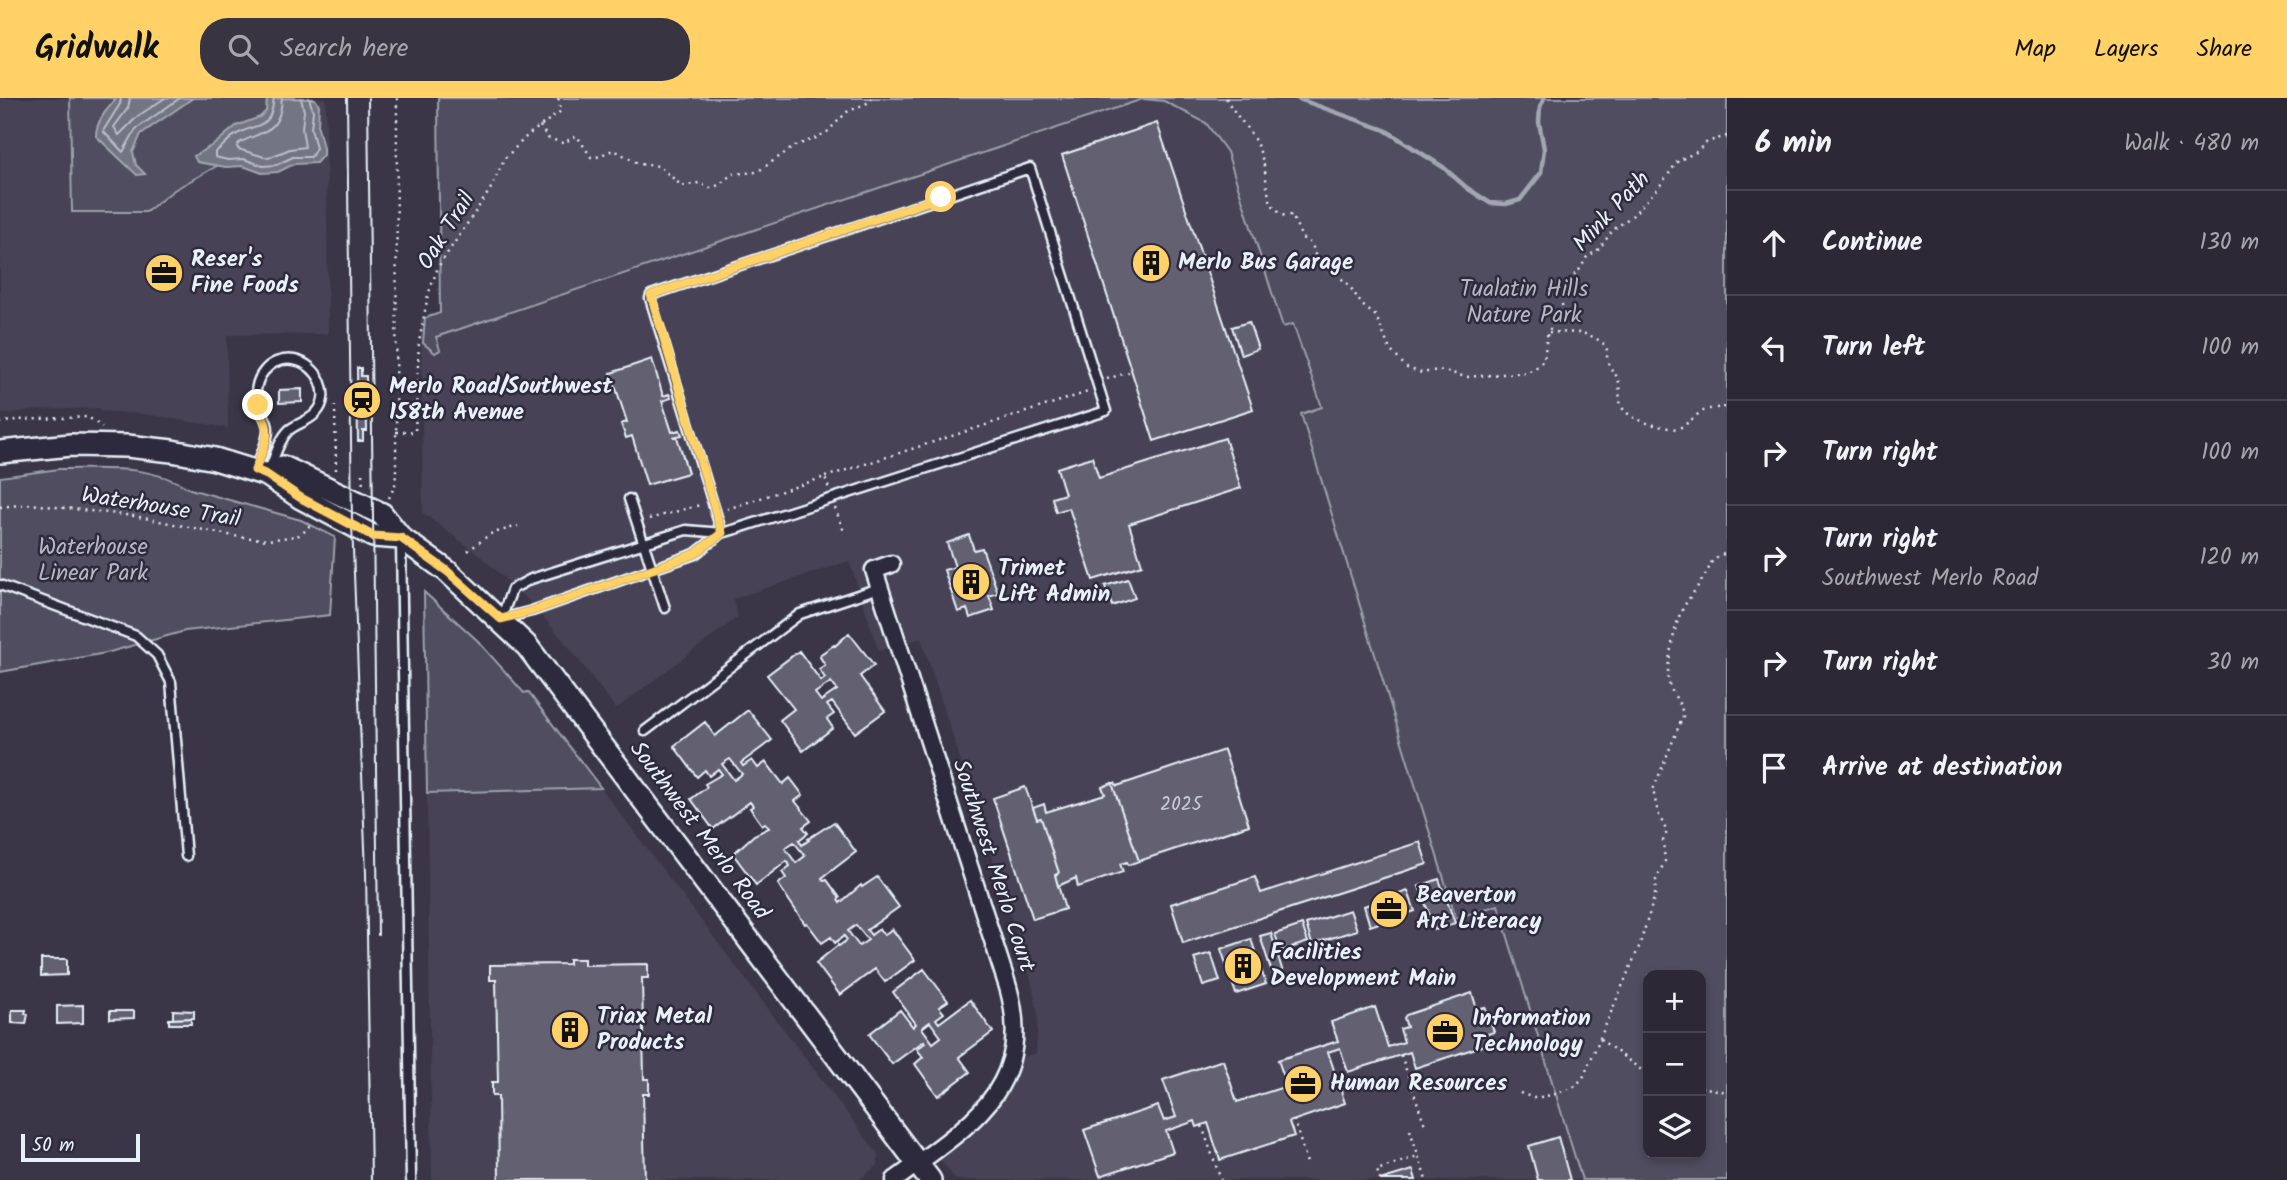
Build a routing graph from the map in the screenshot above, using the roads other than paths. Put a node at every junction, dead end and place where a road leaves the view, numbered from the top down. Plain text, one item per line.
1 (0, 452) edge
2 (261, 472) junction
3 (629, 499) dead end
4 (722, 533) junction
5 (401, 538) junction
6 (643, 542) junction
7 (891, 564) dead end
8 (651, 569) junction
9 (0, 585) edge
10 (879, 588) junction
11 (665, 608) dead end
12 (501, 619) junction
13 (645, 731) dead end
14 (186, 856) dead end
15 (924, 1172) edge
16 (411, 1180) edge
17 (895, 1180) edge

1 - 2 street, Southwest Merlo Road
2 - 2 lane
2 - 5 street, Southwest Merlo Road
3 - 6 lane
4 - 4 lane
4 - 6 lane
4 - 8 lane
5 - 12 street, Southwest Merlo Road
5 - 16 lane
6 - 8 lane
6 - 12 lane
7 - 10 street
8 - 11 lane
8 - 12 lane
9 - 14 lane
10 - 13 lane
10 - 15 street, Southwest Merlo Court
12 - 15 street, Southwest Merlo Road
15 - 17 street, Southwest Merlo Court

